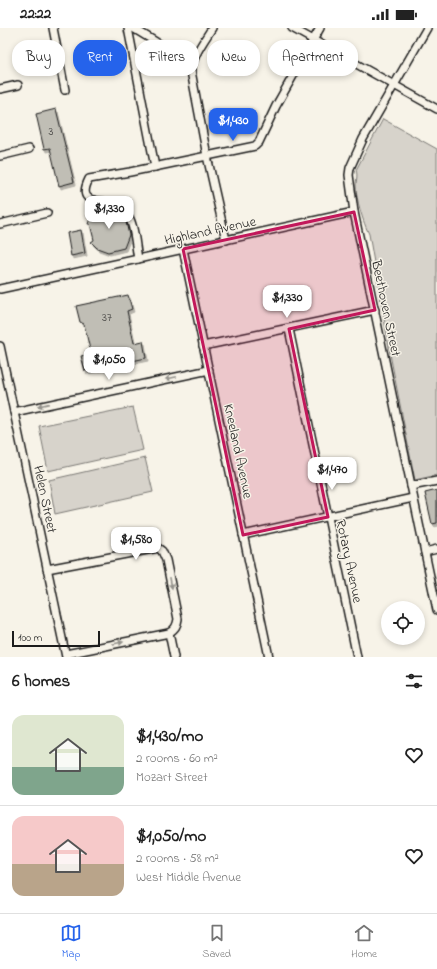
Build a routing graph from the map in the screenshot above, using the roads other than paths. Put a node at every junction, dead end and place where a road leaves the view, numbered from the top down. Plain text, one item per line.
1 (53, 28) edge
2 (128, 28) edge
3 (133, 28) edge
4 (212, 28) edge
5 (292, 28) edge
6 (320, 28) edge
7 (427, 28) edge
8 (153, 40) edge
9 (313, 40) joint
10 (199, 51) edge
11 (358, 66) edge
12 (192, 76) edge
13 (293, 76) edge
14 (18, 85) dead end
15 (394, 86) junction
16 (0, 89) edge
17 (65, 90) dead end
18 (437, 109) edge
19 (29, 149) dead end
20 (0, 156) edge
21 (208, 156) junction
22 (155, 167) junction
23 (354, 212) junction
24 (47, 213) dead end
25 (0, 224) edge
26 (226, 240) junction
27 (183, 250) junction
28 (138, 259) junction
29 (0, 289) edge
30 (375, 310) junction
31 (289, 329) junction
32 (0, 346) edge
33 (204, 346) junction
34 (209, 370) junction
35 (14, 412) junction
36 (437, 481) edge
37 (411, 486) junction
38 (414, 498) junction
39 (328, 517) junction
40 (243, 535) junction
41 (437, 549) edge
42 (425, 552) junction
43 (47, 569) junction
44 (437, 610) edge
45 (169, 633) junction
46 (66, 656) edge
47 (174, 657) edge
48 (269, 657) edge
49 (357, 657) edge

1 - 17 street
2 - 22 street
3 - 8 street
4 - 10 street
5 - 9 street
6 - 9 street
7 - 15 street, Beethoven Street
11 - 15 street
12 - 21 street
13 - 21 street
14 - 16 street
15 - 18 street
15 - 23 street, Beethoven Street
19 - 20 street
21 - 22 street
21 - 26 street
22 - 28 street
23 - 26 street, Highland Avenue
23 - 30 street, Beethoven Street
24 - 25 street
26 - 27 street, Highland Avenue
27 - 28 street, Highland Avenue
27 - 33 street, Kneeland Avenue
28 - 29 street, Highland Avenue
30 - 31 street
30 - 37 street, Beethoven Street
31 - 33 street
31 - 39 street, Rotary Avenue
32 - 35 street, Helen Street
33 - 34 street, Kneeland Avenue
34 -> 35 street
34 - 40 street, Kneeland Avenue
35 - 43 street, Helen Street
36 - 37 street
37 - 38 street, Beethoven Street
38 - 39 street
38 - 42 street, Beethoven Street
39 - 40 street
39 - 49 street, Rotary Avenue
40 - 48 street, Kneeland Avenue
41 - 42 street
42 - 44 street, Beethoven Street
43 -> 45 street
43 - 46 street, Helen Street
46 -> 45 street
45 - 47 street

